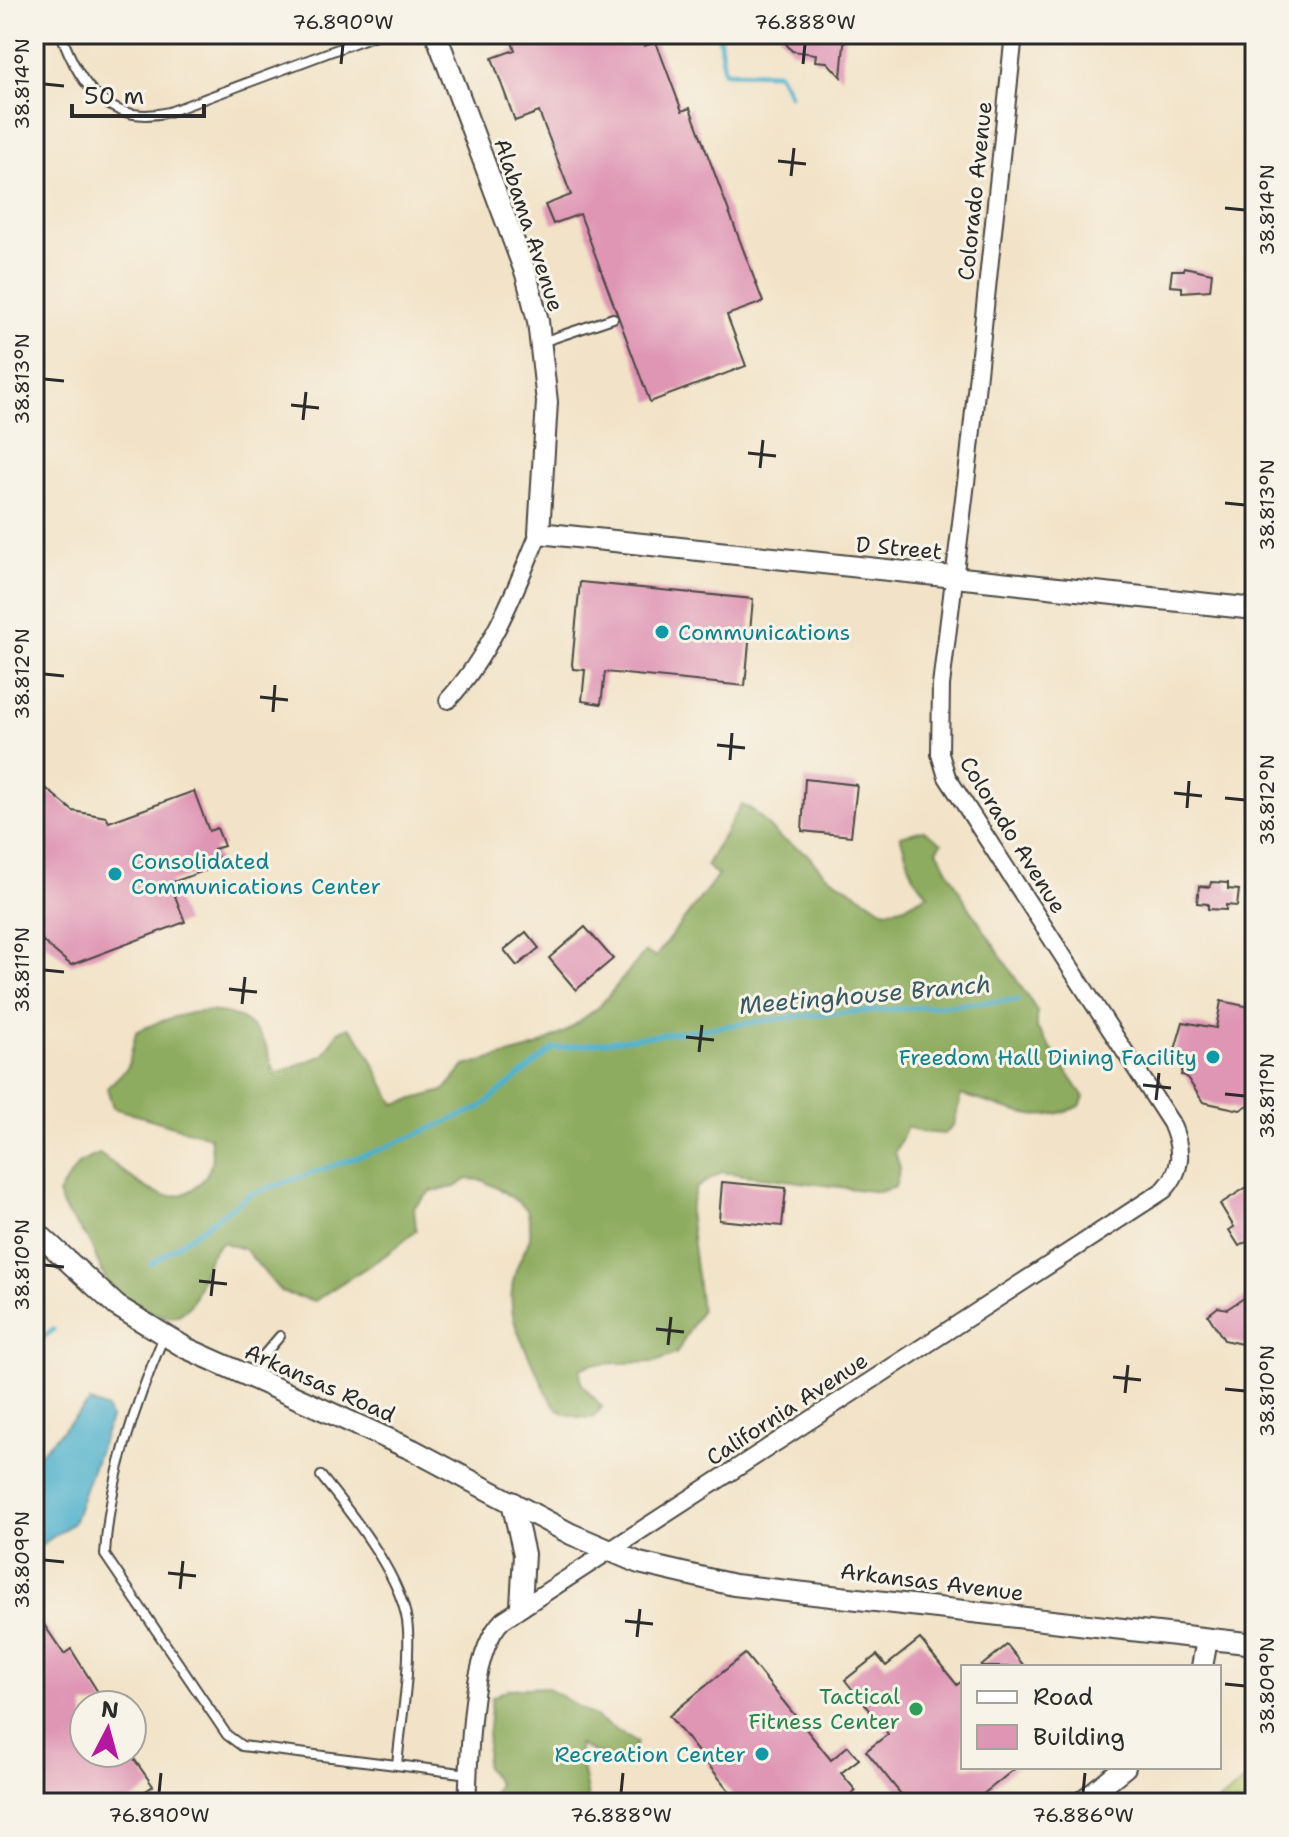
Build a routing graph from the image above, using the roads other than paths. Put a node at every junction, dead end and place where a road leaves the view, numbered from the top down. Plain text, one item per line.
1 (61, 34) edge
2 (378, 34) edge
3 (436, 34) edge
4 (1014, 34) edge
5 (613, 318) dead end
6 (541, 342) junction
7 (539, 533) junction
8 (955, 577) junction
9 (1255, 609) edge
10 (448, 700) dead end
11 (34, 1096) edge
12 (34, 1126) edge
13 (1126, 1215) joint
14 (34, 1230) edge
15 (164, 1335) junction
16 (280, 1336) dead end
17 (254, 1380) junction
18 (321, 1476) dead end
19 (512, 1502) junction
20 (606, 1551) junction
21 (521, 1606) junction
22 (1207, 1640) junction
23 (1255, 1644) edge
24 (1202, 1665) edge
25 (397, 1765) junction
26 (1122, 1769) edge
27 (469, 1774) junction
28 (467, 1803) edge
29 (1080, 1803) edge

1 - 2 lane
3 - 6 street, Alabama Avenue
4 - 8 street, Colorado Avenue
5 - 6 lane
6 - 7 street, Alabama Avenue
7 - 8 street, D Street
7 - 10 street, Alabama Avenue
8 - 9 street, D Street
8 - 13 street, Colorado Avenue
11 - 12 lane
13 - 20 street, California Avenue
14 - 15 street, Arkansas Road
15 - 17 street, Arkansas Road
15 - 25 lane
16 - 17 lane
17 - 19 street, Arkansas Road
18 - 25 lane
19 - 20 street, Arkansas Road
19 - 21 street
20 - 21 street, California Avenue
20 - 22 street, Arkansas Avenue
21 - 27 street, California Avenue
22 - 23 street, Arkansas Avenue
22 - 24 street
25 - 27 lane
26 - 29 street
27 - 28 street

